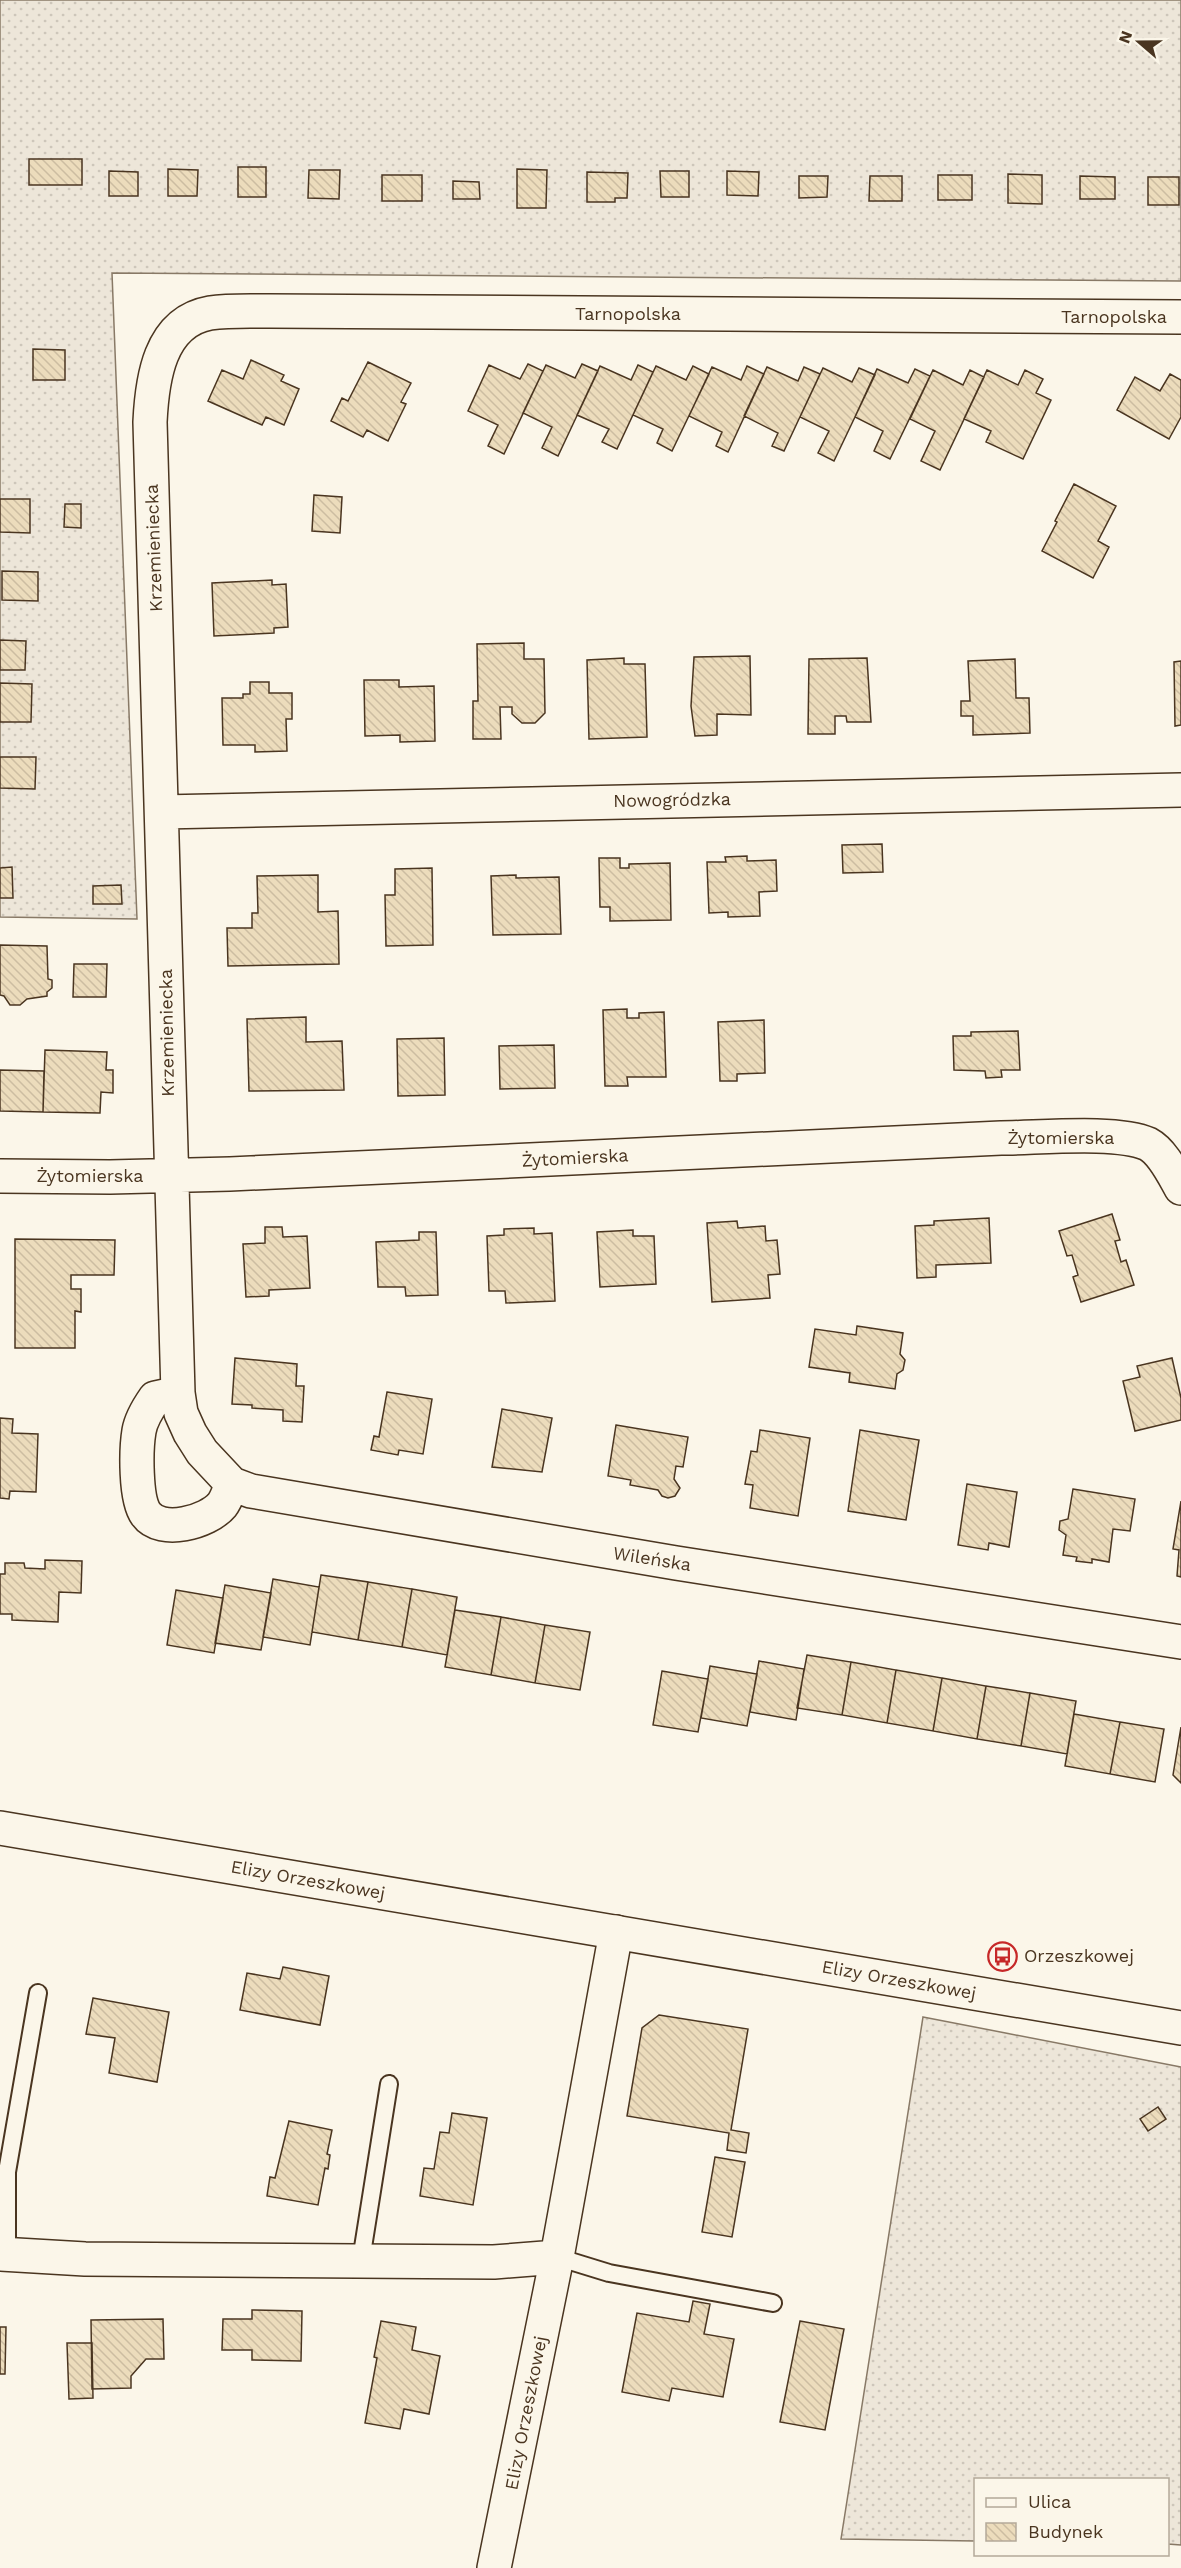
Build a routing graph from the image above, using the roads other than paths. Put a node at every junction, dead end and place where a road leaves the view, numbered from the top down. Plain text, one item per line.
1 (1181, 317) edge
2 (150, 422) joint
3 (1181, 790) edge
4 (162, 812) junction
5 (172, 1175) junction
6 (0, 1176) edge
7 (1181, 1188) edge
8 (178, 1394) junction
9 (232, 1484) junction
10 (1181, 1642) edge
11 (0, 1828) edge
12 (616, 1932) junction
13 (38, 1993) dead end
14 (1181, 2028) edge
15 (389, 2084) dead end
16 (4, 2253) edge
17 (557, 2258) junction
18 (361, 2260) junction
19 (773, 2303) dead end
20 (494, 2568) edge

1 - 2 street, Tarnopolska
2 - 4 street, Krzemieniecka
3 - 4 street, Nowogródzka
4 - 5 street, Krzemieniecka
5 - 6 street, Żytomierska
5 - 7 street, Żytomierska
5 - 8 street, Krzemieniecka
8 - 9 street
8 - 9 street
9 - 10 street, Wileńska
11 - 12 street, Elizy Orzeszkowej
12 - 14 street, Elizy Orzeszkowej
12 - 17 street, Elizy Orzeszkowej
13 - 16 lane
15 - 18 lane
16 - 18 street
17 - 18 street
17 - 19 lane
17 - 20 street, Elizy Orzeszkowej

